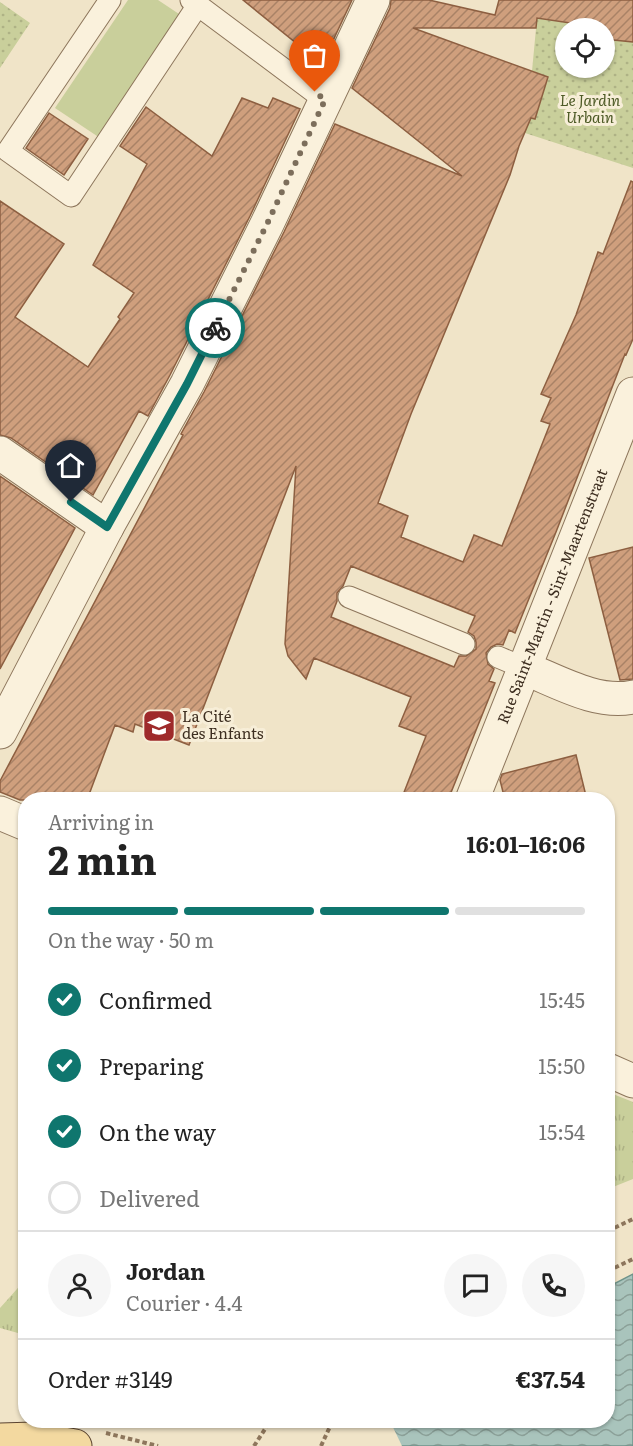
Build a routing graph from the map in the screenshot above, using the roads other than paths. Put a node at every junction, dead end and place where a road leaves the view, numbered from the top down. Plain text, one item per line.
1 (110, 0) edge
2 (373, 0) edge
3 (195, 3) edge
4 (325, 100) junction
5 (633, 394) edge
6 (0, 453) edge
7 (107, 527) junction
8 (349, 597) dead end
9 (464, 644) dead end
10 (511, 663) junction
11 (633, 697) edge
12 (0, 732) edge
13 (474, 792) edge
14 (0, 813) edge
15 (18, 821) edge
16 (615, 1073) edge
17 (633, 1081) edge
18 (0, 1440) edge
19 (75, 1446) edge

1 - 3 lane
2 - 4 street
3 - 4 lane
4 - 7 street
5 - 10 street, Rue Saint-Martin - Sint-Maartenstraat
6 - 7 street
7 - 12 street
8 - 9 lane
10 - 11 street
10 - 13 street, Rue Saint-Martin - Sint-Maartenstraat
14 - 15 street
16 - 17 street
18 - 19 main road

